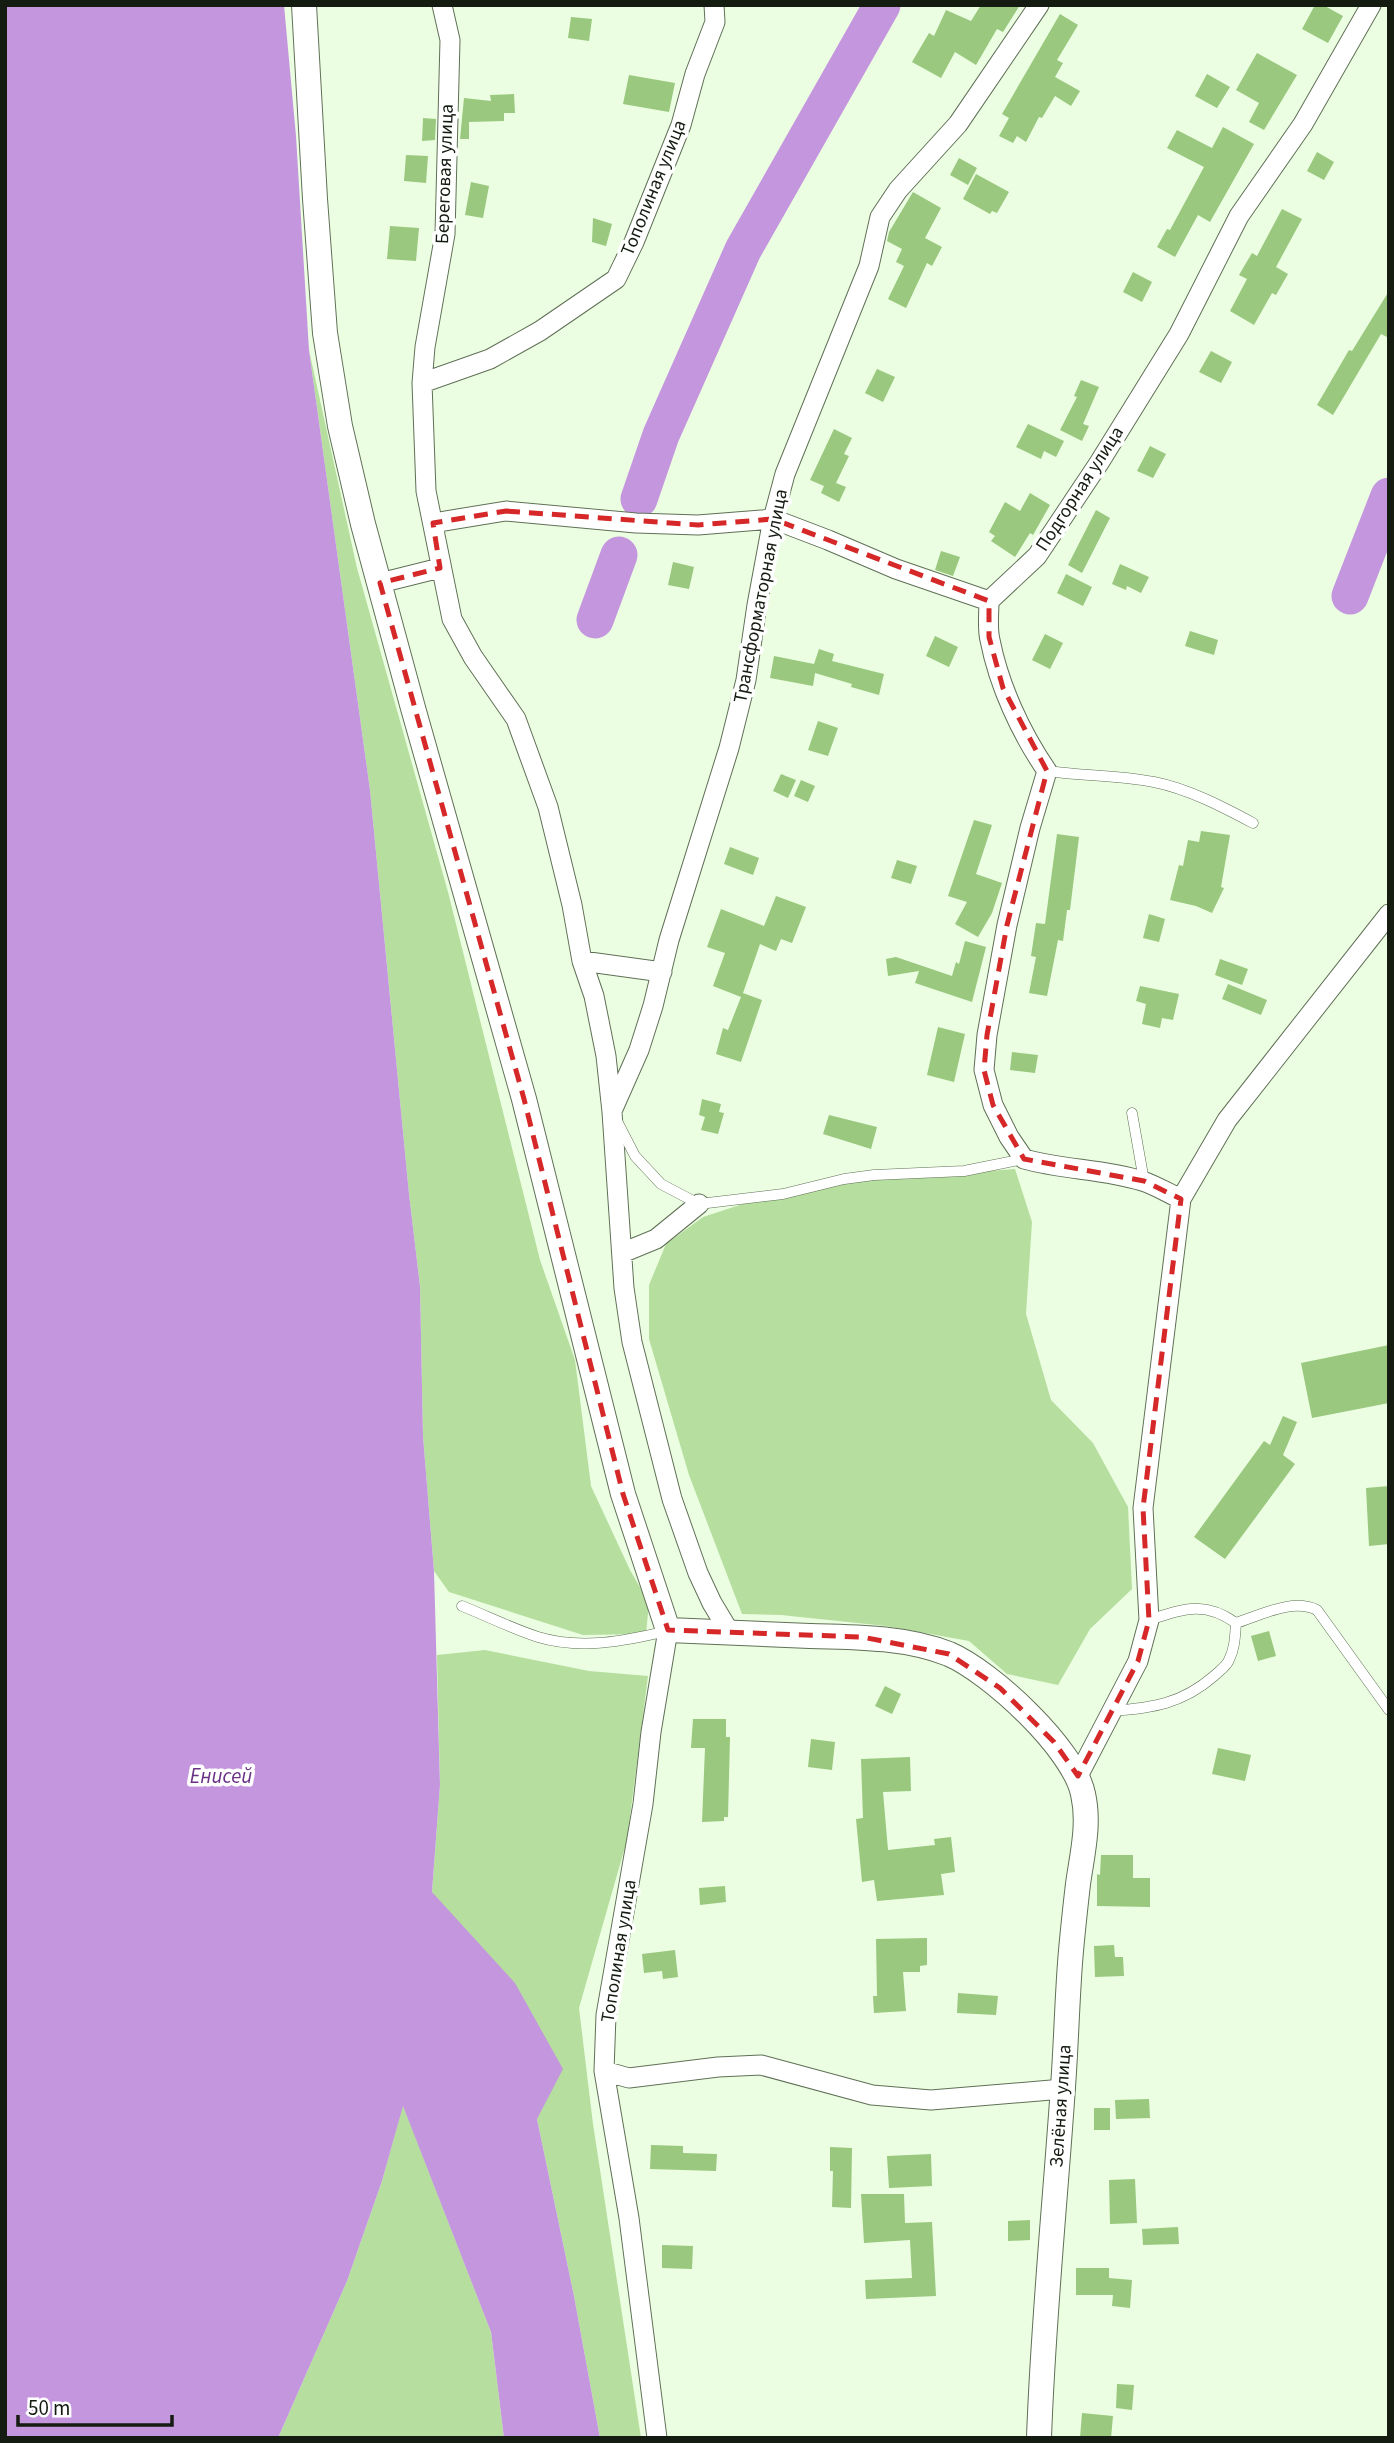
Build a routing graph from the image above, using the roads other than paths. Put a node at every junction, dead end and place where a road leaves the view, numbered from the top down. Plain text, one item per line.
1 (304, 5) edge
2 (442, 5) edge
3 (714, 5) edge
4 (1039, 5) edge
5 (1371, 5) edge
6 (422, 383) junction
7 (773, 519) junction
8 (433, 523) junction
9 (440, 568) junction
10 (380, 583) junction
11 (989, 601) junction
12 (1047, 771) junction
13 (1253, 823) dead end
14 (1389, 914) edge
15 (582, 961) junction
16 (662, 972) junction
17 (612, 1112) junction
18 (1132, 1113) dead end
19 (1024, 1159) junction
20 (1144, 1181) junction
21 (1181, 1199) junction
22 (699, 1204) junction
23 (622, 1254) junction
24 (462, 1606) dead end
25 (1149, 1620) junction
26 (1236, 1623) junction
27 (668, 1630) junction
28 (730, 1633) junction
29 (1389, 1710) edge
30 (1111, 1712) junction
31 (1078, 1776) junction
32 (604, 2071) junction
33 (1063, 2089) junction
34 (657, 2438) edge
35 (1039, 2438) edge

1 - 10 street
2 - 6 street, Береговая улица
3 - 6 street, Тополиная улица
4 - 7 street, Трансформаторная улица
5 - 11 street, Подгорная улица
6 - 8 street, Береговая улица
7 - 8 street
7 - 11 street
7 - 16 street, Трансформаторная улица
8 - 9 street, Береговая улица
9 - 10 street
9 - 15 street, Береговая улица
10 - 27 street
11 - 12 street
12 - 13 lane
12 - 19 street
14 - 21 street
15 - 16 street
15 - 17 street, Береговая улица
16 - 17 street, Трансформаторная улица
17 - 22 lane
17 - 23 street, Береговая улица
18 - 20 lane
19 - 20 street
19 - 22 lane
20 - 21 street
21 - 25 street
22 - 23 street
23 - 28 street, Береговая улица
24 - 27 lane
25 - 26 lane
25 - 30 street
26 - 29 lane
26 - 30 lane
27 - 28 street
27 - 32 street, Тополиная улица
28 - 31 street
30 - 31 street
31 - 33 street, Зелёная улица
32 - 33 street
32 - 34 street, Тополиная улица
33 - 35 street, Зелёная улица

